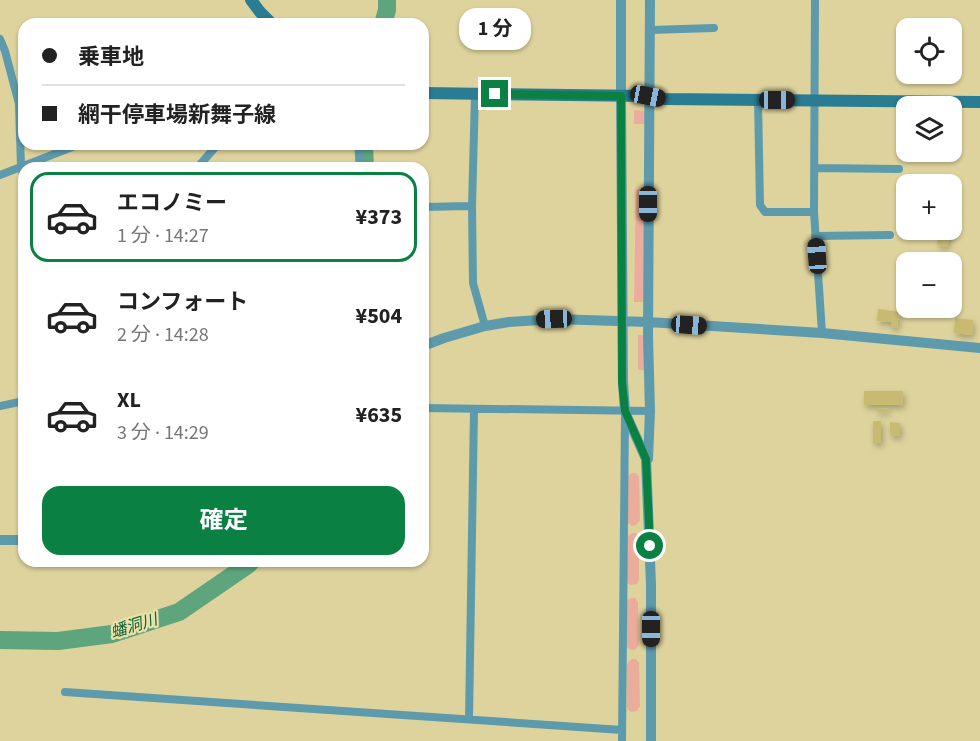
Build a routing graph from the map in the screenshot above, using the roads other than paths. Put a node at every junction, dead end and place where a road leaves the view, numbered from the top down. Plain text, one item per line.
1 (251, 0) edge
2 (621, 0) edge
3 (650, 0) edge
4 (815, 0) edge
5 (266, 18) edge
6 (714, 28) dead end
7 (650, 30) junction
8 (0, 39) edge
9 (429, 93) edge
10 (475, 94) junction
11 (621, 96) junction
12 (648, 96) junction
13 (18, 100) edge
14 (758, 100) junction
15 (815, 101) junction
16 (980, 102) edge
17 (65, 150) edge
18 (213, 150) edge
19 (34, 162) edge
20 (202, 162) edge
21 (18, 168) edge
22 (815, 168) junction
23 (899, 169) dead end
24 (0, 175) edge
25 (472, 206) junction
26 (429, 207) edge
27 (814, 212) junction
28 (890, 235) dead end
29 (815, 236) junction
30 (621, 322) junction
31 (648, 322) junction
32 (485, 326) junction
33 (822, 333) junction
34 (429, 344) edge
35 (980, 348) edge
36 (18, 402) edge
37 (0, 406) edge
38 (429, 408) edge
39 (474, 409) junction
40 (625, 411) junction
41 (650, 411) junction
42 (647, 487) junction
43 (0, 540) edge
44 (18, 540) edge
45 (65, 692) dead end
46 (469, 719) junction
47 (622, 730) junction
48 (622, 741) edge
49 (651, 741) edge

1 - 5 main road
2 - 11 street
3 - 7 street
4 - 15 street
6 - 7 street
7 - 12 street
8 - 13 street
9 - 10 main road
10 - 11 main road
10 - 25 street
11 - 12 main road
11 - 30 street
12 - 14 main road
12 - 31 street
14 - 15 main road
14 - 27 street
15 - 16 main road
15 - 22 street
17 - 19 street
18 - 20 street
21 - 24 street
22 - 23 street
22 - 27 street
25 - 26 street
25 - 32 street
27 - 29 street
28 - 29 street
29 - 33 street
30 - 31 street
30 - 32 street
30 - 40 street
31 - 33 street
31 - 41 street
32 - 34 street
33 - 35 street
36 - 37 street
38 - 39 street
39 - 40 street
39 - 46 street
40 - 41 street
40 - 42 street
40 - 47 street
41 - 42 street
42 - 49 street
43 - 44 street
45 - 46 street
46 - 47 street
47 - 48 street

